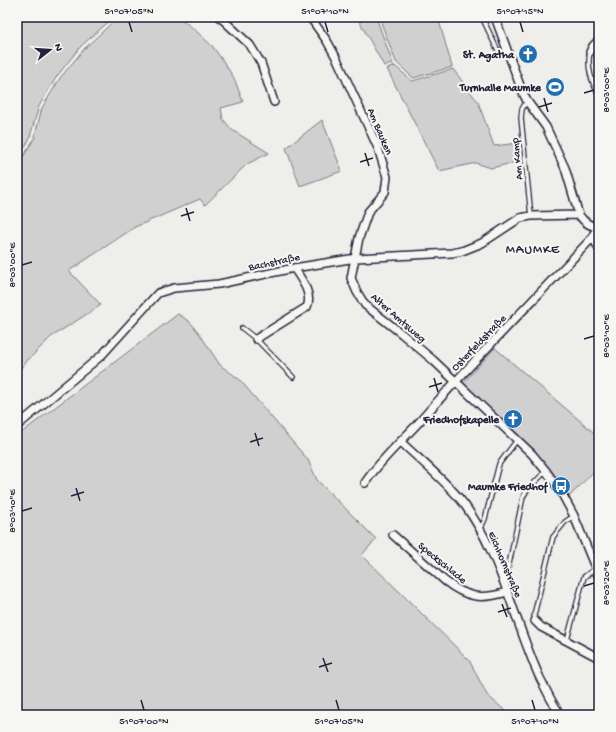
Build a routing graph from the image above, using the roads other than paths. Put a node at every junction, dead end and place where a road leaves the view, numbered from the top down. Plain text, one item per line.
1 (220, 17) edge
2 (310, 17) edge
3 (482, 17) edge
4 (495, 17) edge
5 (599, 40) edge
6 (590, 52) joint
7 (507, 53) junction
8 (599, 94) edge
9 (527, 101) junction
10 (274, 102) dead end
11 (579, 215) junction
12 (531, 216) junction
13 (598, 227) edge
14 (593, 237) junction
15 (599, 250) edge
16 (356, 258) junction
17 (294, 268) junction
18 (242, 328) dead end
19 (256, 339) junction
20 (293, 377) dead end
21 (455, 381) junction
22 (17, 426) edge
23 (517, 440) junction
24 (401, 442) junction
25 (546, 471) junction
26 (365, 483) dead end
27 (574, 516) junction
28 (480, 530) junction
29 (393, 535) dead end
30 (596, 568) junction
31 (599, 577) edge
32 (502, 578) junction
33 (507, 592) junction
34 (535, 621) joint
35 (567, 640) junction
36 (599, 658) edge
37 (561, 715) edge

1 - 10 street
2 - 16 street, Am Bauken
3 - 7 lane
4 - 7 street
5 - 6 street
6 - 8 lane
7 - 9 street
9 - 11 street
9 - 12 lane, Am Kamp
11 - 12 street, Bachstraße
11 - 13 street
12 - 16 street, Bachstraße
13 - 14 street
14 - 15 street
14 - 21 street, Osterfeldstraße
16 - 17 street, Bachstraße
16 - 21 street, Alter Amtsweg
17 - 19 street
17 - 22 street, Bachstraße
18 - 19 lane
19 - 20 lane
21 - 23 street, Alter Amtsweg
21 - 24 street, Osterfeldstraße
23 - 25 street, Alter Amtsweg
23 - 28 lane
24 - 26 street, Osterfeldstraße
24 - 28 street, Eichhornstraße
25 - 27 street, Alter Amtsweg
25 - 32 lane
27 - 30 street, Alter Amtsweg
27 - 34 lane
28 - 32 street, Eichhornstraße
29 - 33 street, Speckschlade
30 - 31 street, Alter Amtsweg
30 - 35 lane
32 - 33 street, Eichhornstraße
33 - 37 street, Eichhornstraße
34 - 35 street
35 - 36 street

